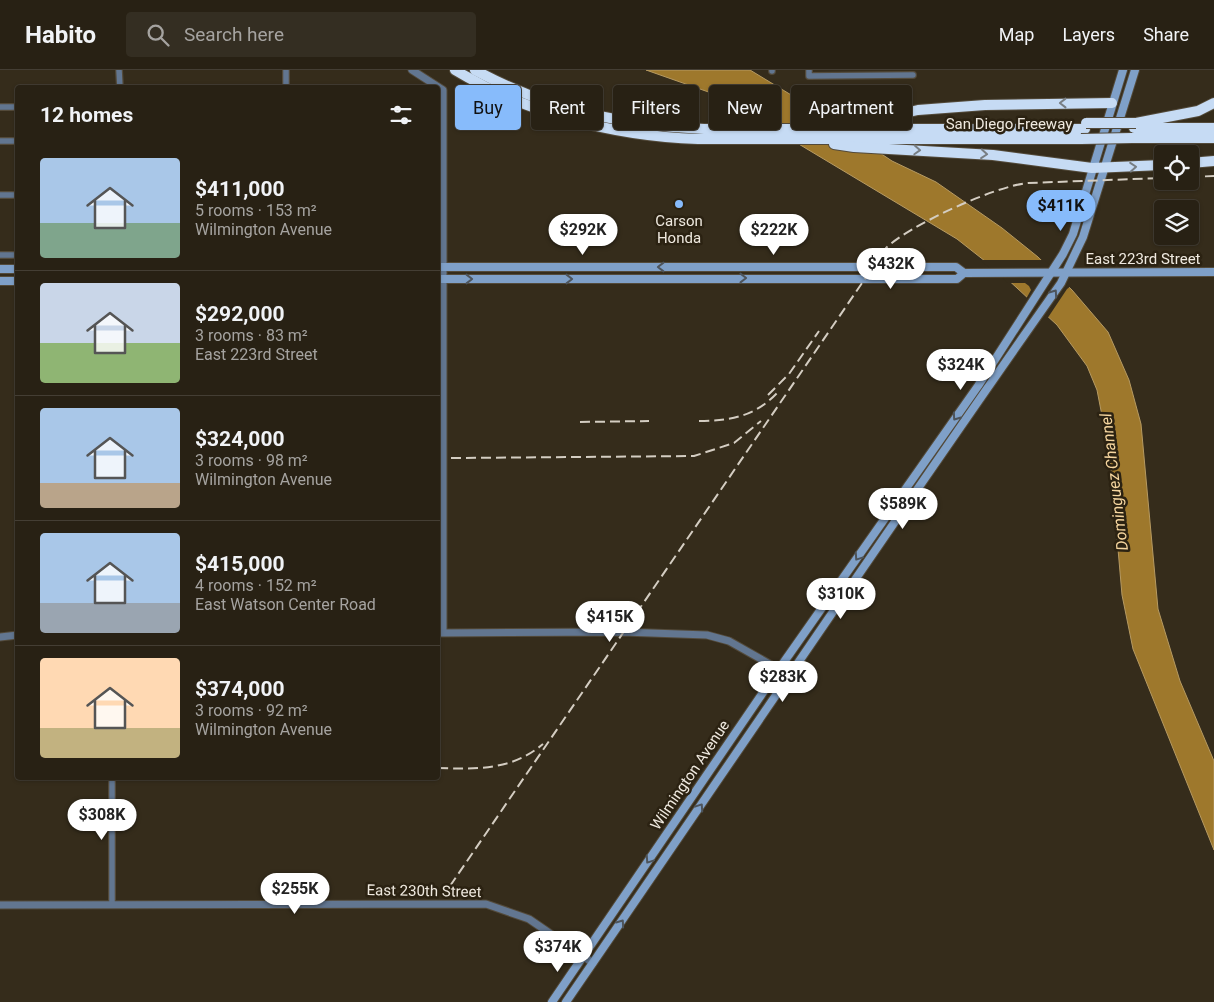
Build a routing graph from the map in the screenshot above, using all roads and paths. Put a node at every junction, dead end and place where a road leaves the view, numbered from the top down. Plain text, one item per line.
1 (119, 70) edge
2 (286, 70) edge
3 (412, 70) edge
4 (455, 70) edge
5 (466, 70) edge
6 (475, 70) edge
7 (488, 70) edge
8 (1123, 70) edge
9 (1134, 70) edge
10 (809, 73) edge
11 (912, 75) dead end
12 (120, 85) edge
13 (286, 85) edge
14 (435, 85) edge
15 (440, 88) edge
16 (1112, 103) junction
17 (1214, 103) edge
18 (0, 107) edge
19 (15, 107) edge
20 (912, 111) edge
21 (440, 115) edge
22 (1214, 122) edge
23 (709, 124) edge
24 (912, 125) edge
25 (1214, 128) edge
26 (709, 129) edge
27 (781, 129) edge
28 (723, 130) edge
29 (1084, 130) junction
30 (1134, 130) junction
31 (1214, 132) edge
32 (804, 138) junction
33 (1214, 138) edge
34 (0, 141) edge
35 (15, 141) edge
36 (1214, 161) edge
37 (1199, 162) edge
38 (1154, 165) edge
39 (440, 166) edge
40 (1092, 168) junction
41 (1103, 168) junction
42 (15, 195) edge
43 (0, 196) edge
44 (1081, 204) junction
45 (1091, 209) junction
46 (0, 256) edge
47 (15, 256) edge
48 (440, 267) edge
49 (0, 269) edge
50 (15, 269) edge
51 (1069, 272) junction
52 (1214, 272) edge
53 (964, 273) junction
54 (1050, 274) junction
55 (440, 279) edge
56 (0, 281) edge
57 (15, 281) edge
58 (905, 488) junction
59 (913, 494) junction
60 (440, 632) edge
61 (15, 635) edge
62 (0, 637) edge
63 (779, 670) junction
64 (788, 675) junction
65 (112, 780) edge
66 (112, 904) junction
67 (0, 905) edge
68 (583, 957) junction
69 (593, 963) junction
70 (552, 1002) edge
71 (566, 1002) edge

1 - 12 street
2 - 13 street
3 - 14 street
4 - 32 highway, San Diego Freeway
5 - 28 highway
6 - 26 highway
7 - 23 highway, San Diego Freeway
8 - 16 main road, Wilmington Avenue
9 - 41 main road, Wilmington Avenue
10 - 11 street
15 - 21 street
16 -> 20 highway
16 - 40 main road, Wilmington Avenue
17 - 30 highway
18 - 19 street
21 - 39 street
22 - 30 highway, San Diego Freeway
24 - 29 highway, San Diego Freeway
25 - 30 highway
27 - 29 highway
29 - 30 highway, San Diego Freeway, bridge
29 - 30 highway, San Diego Freeway, bridge
29 - 32 highway, San Diego Freeway
30 - 31 highway
30 - 33 highway, San Diego Freeway
32 -> 40 highway
34 - 35 street
36 - 37 highway
41 -> 38 highway
39 - 48 street
40 - 41 highway
40 - 44 main road, Wilmington Avenue
41 - 45 main road, Wilmington Avenue
42 - 43 street
44 - 45 main road
44 - 54 main road, Wilmington Avenue
45 - 51 main road, Wilmington Avenue
46 - 47 street
53 -> 48 main road
48 - 55 street
49 - 50 main road
51 - 52 main road, East 223rd Street
51 - 54 main road, East 223rd Street
59 -> 51 main road, Wilmington Avenue
53 - 54 main road, East 223rd Street
55 -> 53 main road
54 -> 58 main road, Wilmington Avenue
55 - 60 street
56 - 57 main road
58 - 59 main road
58 -> 63 main road, Wilmington Avenue
59 - 64 main road, Wilmington Avenue
60 - 63 street
61 - 62 street
63 - 64 street
63 -> 68 main road, Wilmington Avenue
69 -> 64 main road, Wilmington Avenue
65 - 66 street
66 - 67 street, East 230th Street
66 - 68 street, East 230th Street
68 - 69 street, East 230th Street
68 - 70 main road, Wilmington Avenue
69 - 71 main road, Wilmington Avenue

